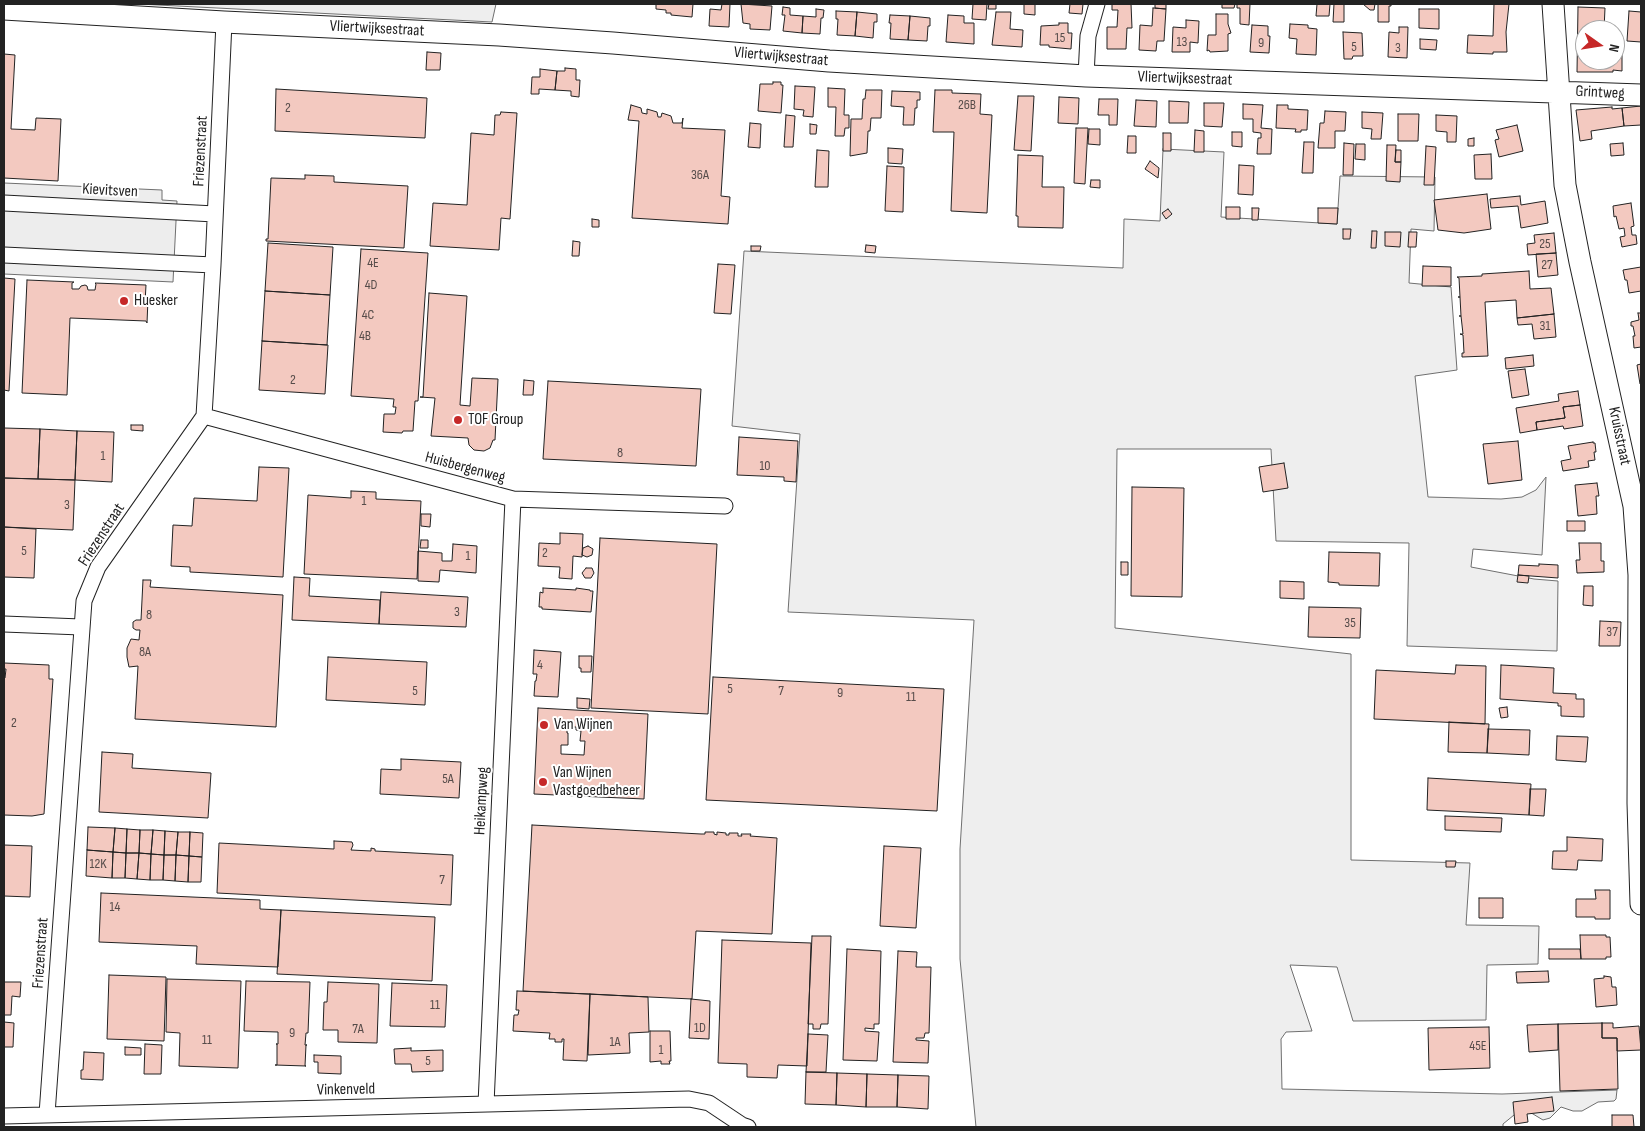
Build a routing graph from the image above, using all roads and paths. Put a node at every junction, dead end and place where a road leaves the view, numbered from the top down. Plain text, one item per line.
1 (1097, 4) edge
2 (1553, 4) edge
3 (4, 9) edge
4 (224, 22) junction
5 (1086, 76) junction
6 (1558, 91) junction
7 (1641, 96) edge
8 (4, 204) edge
9 (215, 214) junction
10 (4, 255) edge
11 (213, 265) junction
12 (204, 416) junction
13 (513, 499) junction
14 (725, 506) dead end
15 (4, 624) edge
16 (82, 627) junction
17 (1641, 904) edge
18 (486, 1104) junction
19 (47, 1114) junction
20 (4, 1116) edge
21 (748, 1127) edge

1 - 5 street
2 - 6 street, Kruisstraat
3 - 4 street, Vliertwijksestraat
4 - 5 street, Vliertwijksestraat
4 - 9 street, Friezenstraat
5 - 6 street, Vliertwijksestraat
6 - 7 street, Grintweg
6 - 17 street, Kruisstraat
8 - 9 street, Kievitsven
9 - 11 street, Friezenstraat
10 - 11 street
11 - 12 street, Friezenstraat
12 - 13 street, Huisbergenweg
12 - 16 street, Friezenstraat
13 - 14 street, Huisbergenweg
13 - 18 street, Heikampweg
15 - 16 street
16 - 19 street, Friezenstraat
18 - 19 street, Vinkenveld
18 - 21 street, Vinkenveld
19 - 20 street, Vinkenveld

